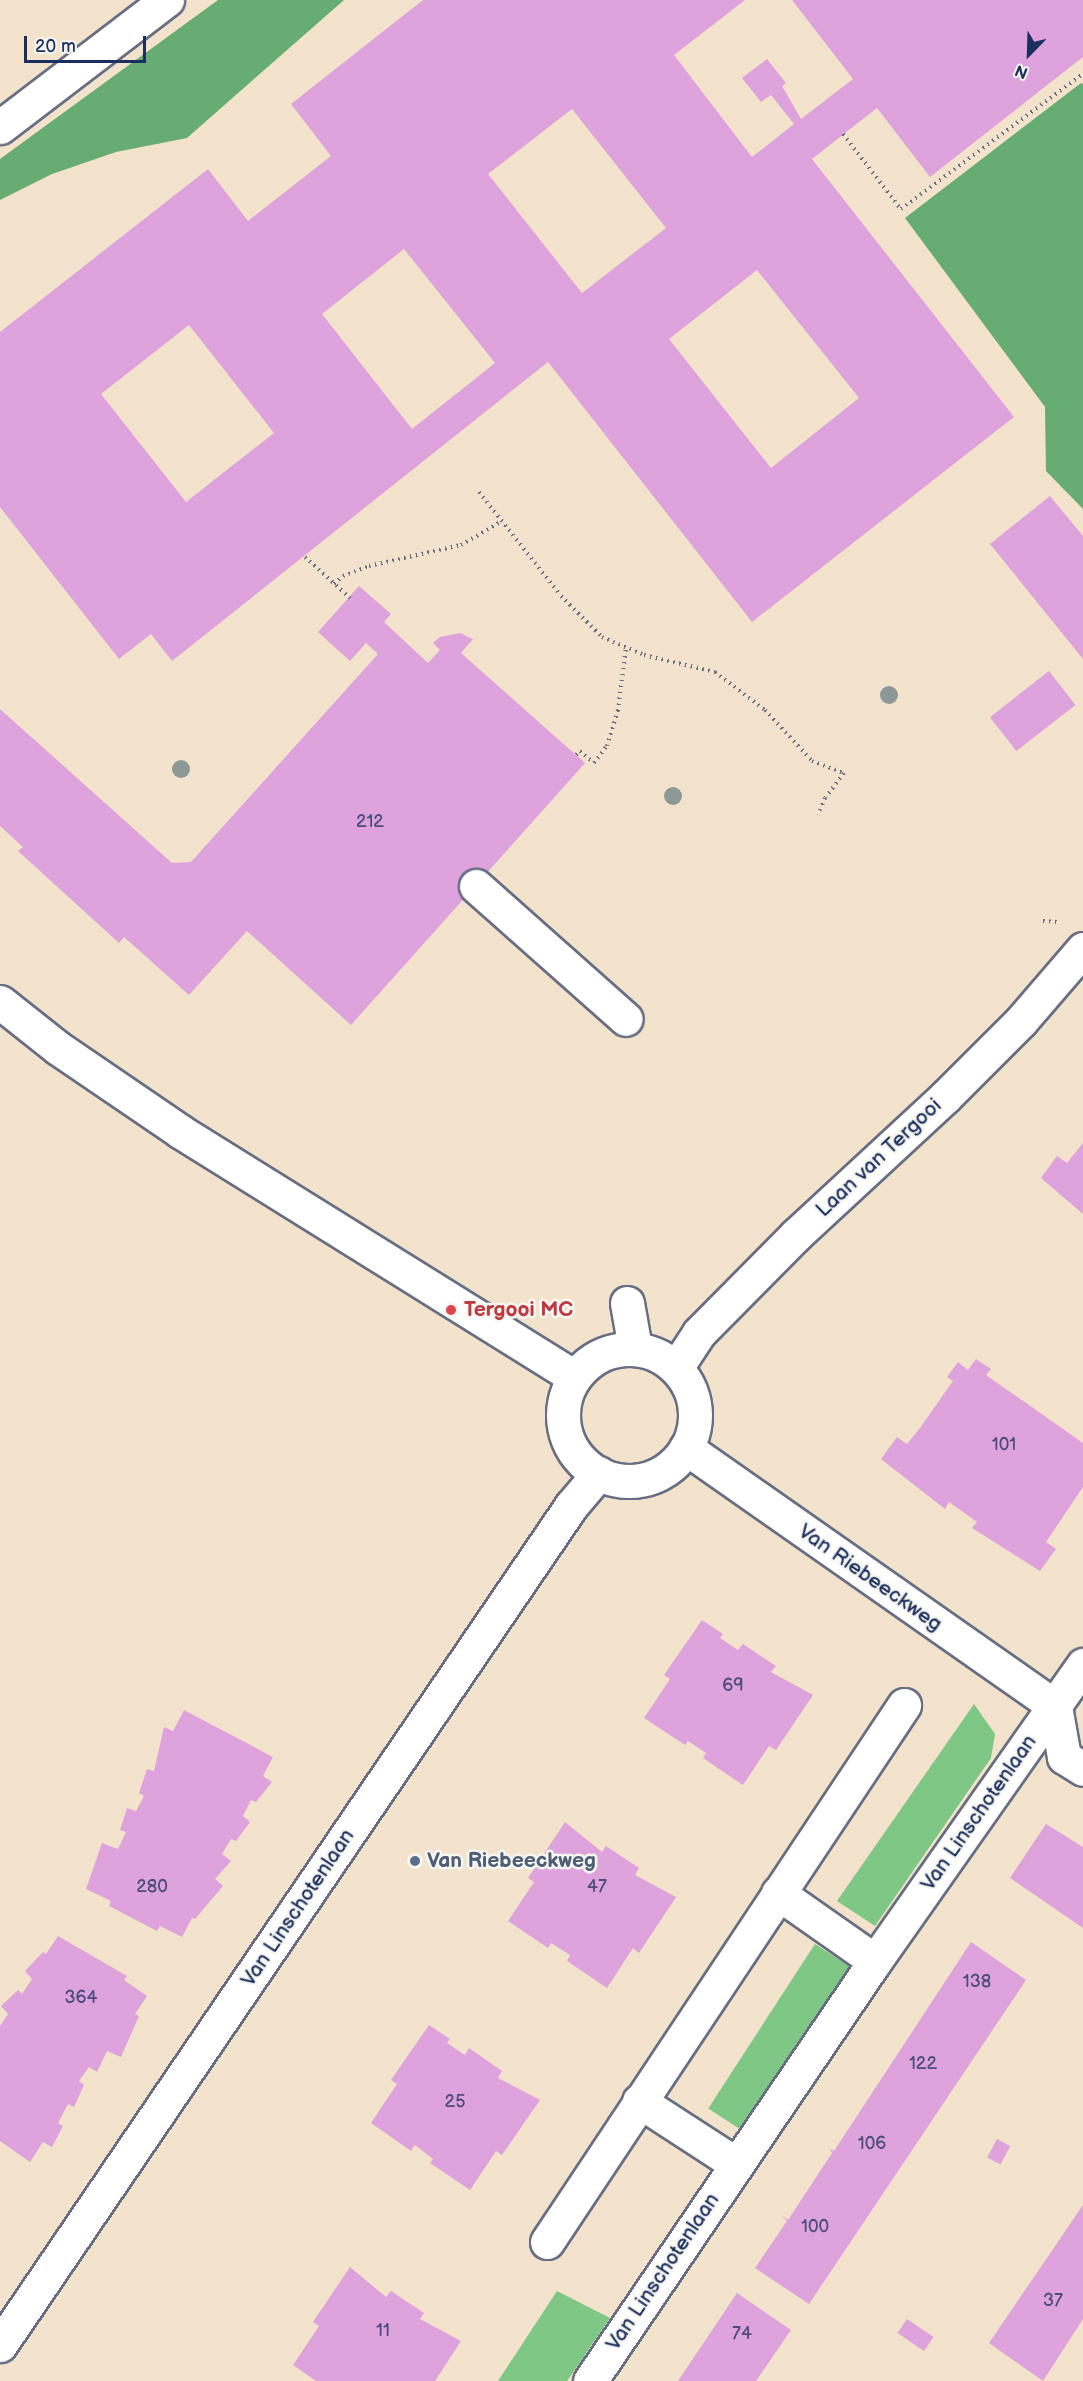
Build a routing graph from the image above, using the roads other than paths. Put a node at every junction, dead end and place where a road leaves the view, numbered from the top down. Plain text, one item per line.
1 (167, 0) edge
2 (0, 127) edge
3 (476, 886) dead end
4 (1083, 949) edge
5 (0, 1002) edge
6 (626, 1019) dead end
7 (627, 1304) dead end
8 (635, 1348) junction
9 (676, 1368) junction
10 (574, 1377) junction
11 (686, 1449) junction
12 (599, 1473) junction
13 (1083, 1665) edge
14 (1069, 1704) edge
15 (904, 1705) dead end
16 (1083, 1769) edge
17 (778, 1893) junction
18 (875, 1961) junction
19 (639, 2101) junction
20 (736, 2164) junction
21 (548, 2242) dead end
22 (0, 2345) edge
23 (590, 2381) edge

1 - 2 street
3 - 6 street
4 - 9 street, Laan van Tergooi
5 - 10 street
7 - 8 street
8 - 9 street
8 - 10 street
9 - 11 street
10 - 12 street
11 - 12 street
11 - 14 street, Van Riebeeckweg
12 - 22 street, Van Linschotenlaan
13 - 14 street, Van Linschotenlaan
14 - 16 street
14 - 18 street, Van Linschotenlaan
15 - 17 street
17 - 18 street
17 - 19 street
18 - 20 street, Van Linschotenlaan
19 - 20 street
19 - 21 street
20 - 23 street, Van Linschotenlaan

